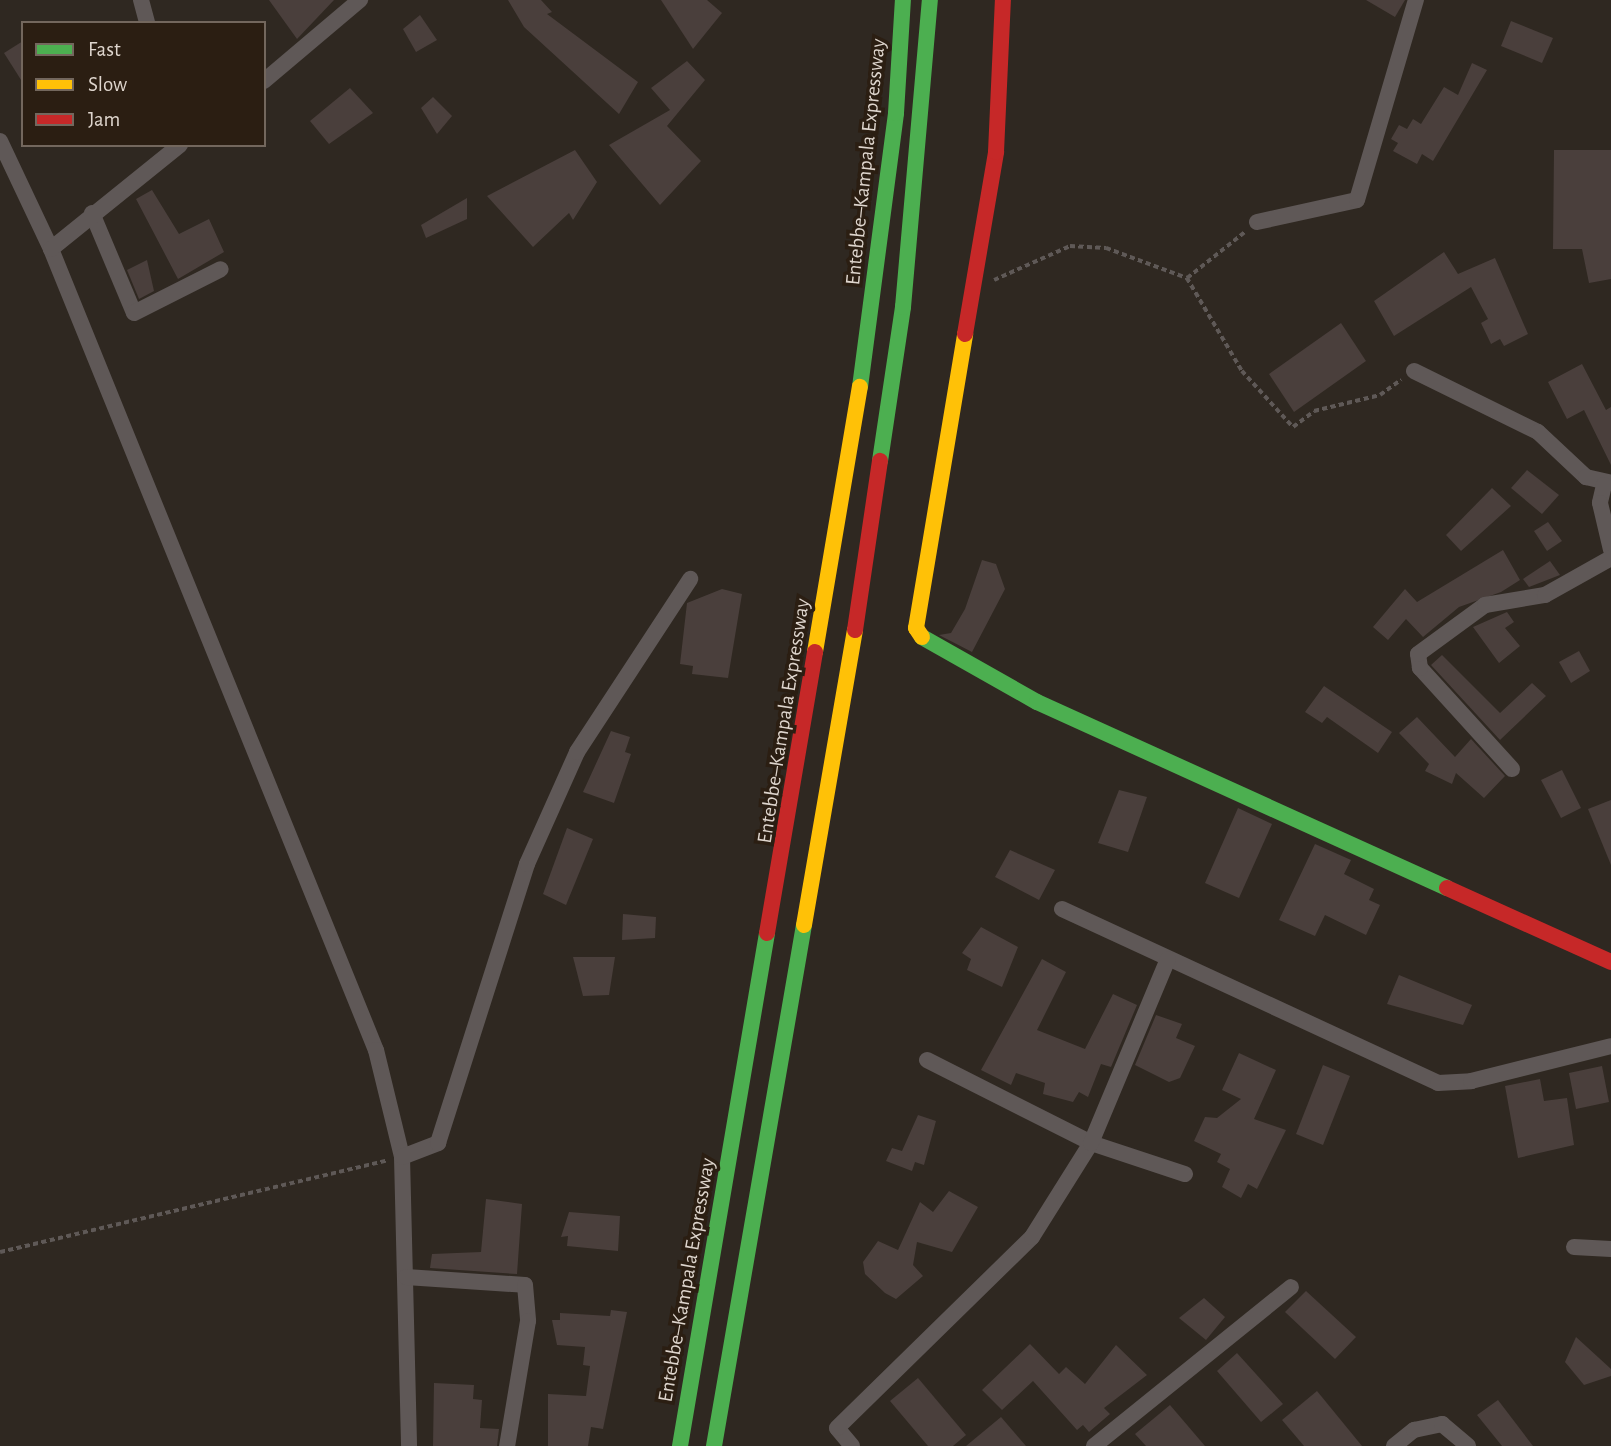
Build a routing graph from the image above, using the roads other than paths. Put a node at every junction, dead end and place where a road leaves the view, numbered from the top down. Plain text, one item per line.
1 (141, 0) edge
2 (360, 0) edge
3 (903, 0) edge
4 (930, 0) edge
5 (1003, 0) edge
6 (1416, 0) edge
7 (147, 21) edge
8 (266, 79) edge
9 (0, 141) edge
10 (177, 147) edge
11 (92, 213) junction
12 (1256, 222) road end
13 (51, 249) junction
14 (221, 269) dead end
15 (1414, 370) road end
16 (1607, 484) edge
17 (1611, 550) edge
18 (1611, 558) edge
19 (690, 579) dead end
20 (1511, 769) dead end
21 (1062, 909) dead end
22 (1168, 960) junction
23 (1611, 961) edge
24 (1611, 1046) edge
25 (927, 1060) dead end
26 (1091, 1143) junction
27 (402, 1157) junction
28 (1185, 1174) dead end
29 (1574, 1247) dead end
30 (1611, 1249) edge
31 (406, 1277) junction
32 (1291, 1287) dead end
33 (409, 1446) edge
34 (507, 1446) edge
35 (680, 1446) edge
36 (713, 1446) edge
37 (852, 1446) edge
38 (1094, 1446) edge
39 (1394, 1446) edge
40 (1468, 1446) edge

1 - 7 street
2 - 8 street
3 - 35 main road, Entebbe–Kampala Expressway
4 - 36 main road
5 - 23 main road
6 - 12 street
9 - 13 street
10 - 11 street
11 - 13 street
11 - 14 street
13 - 27 street
15 - 16 street
16 - 17 street
18 - 20 street
19 - 27 street
21 - 22 street
22 - 24 street
22 - 26 street
25 - 26 street
26 - 28 street
26 - 37 street
27 - 31 street
29 - 30 street
31 - 33 street
31 - 34 street
32 - 38 street
39 - 40 street

